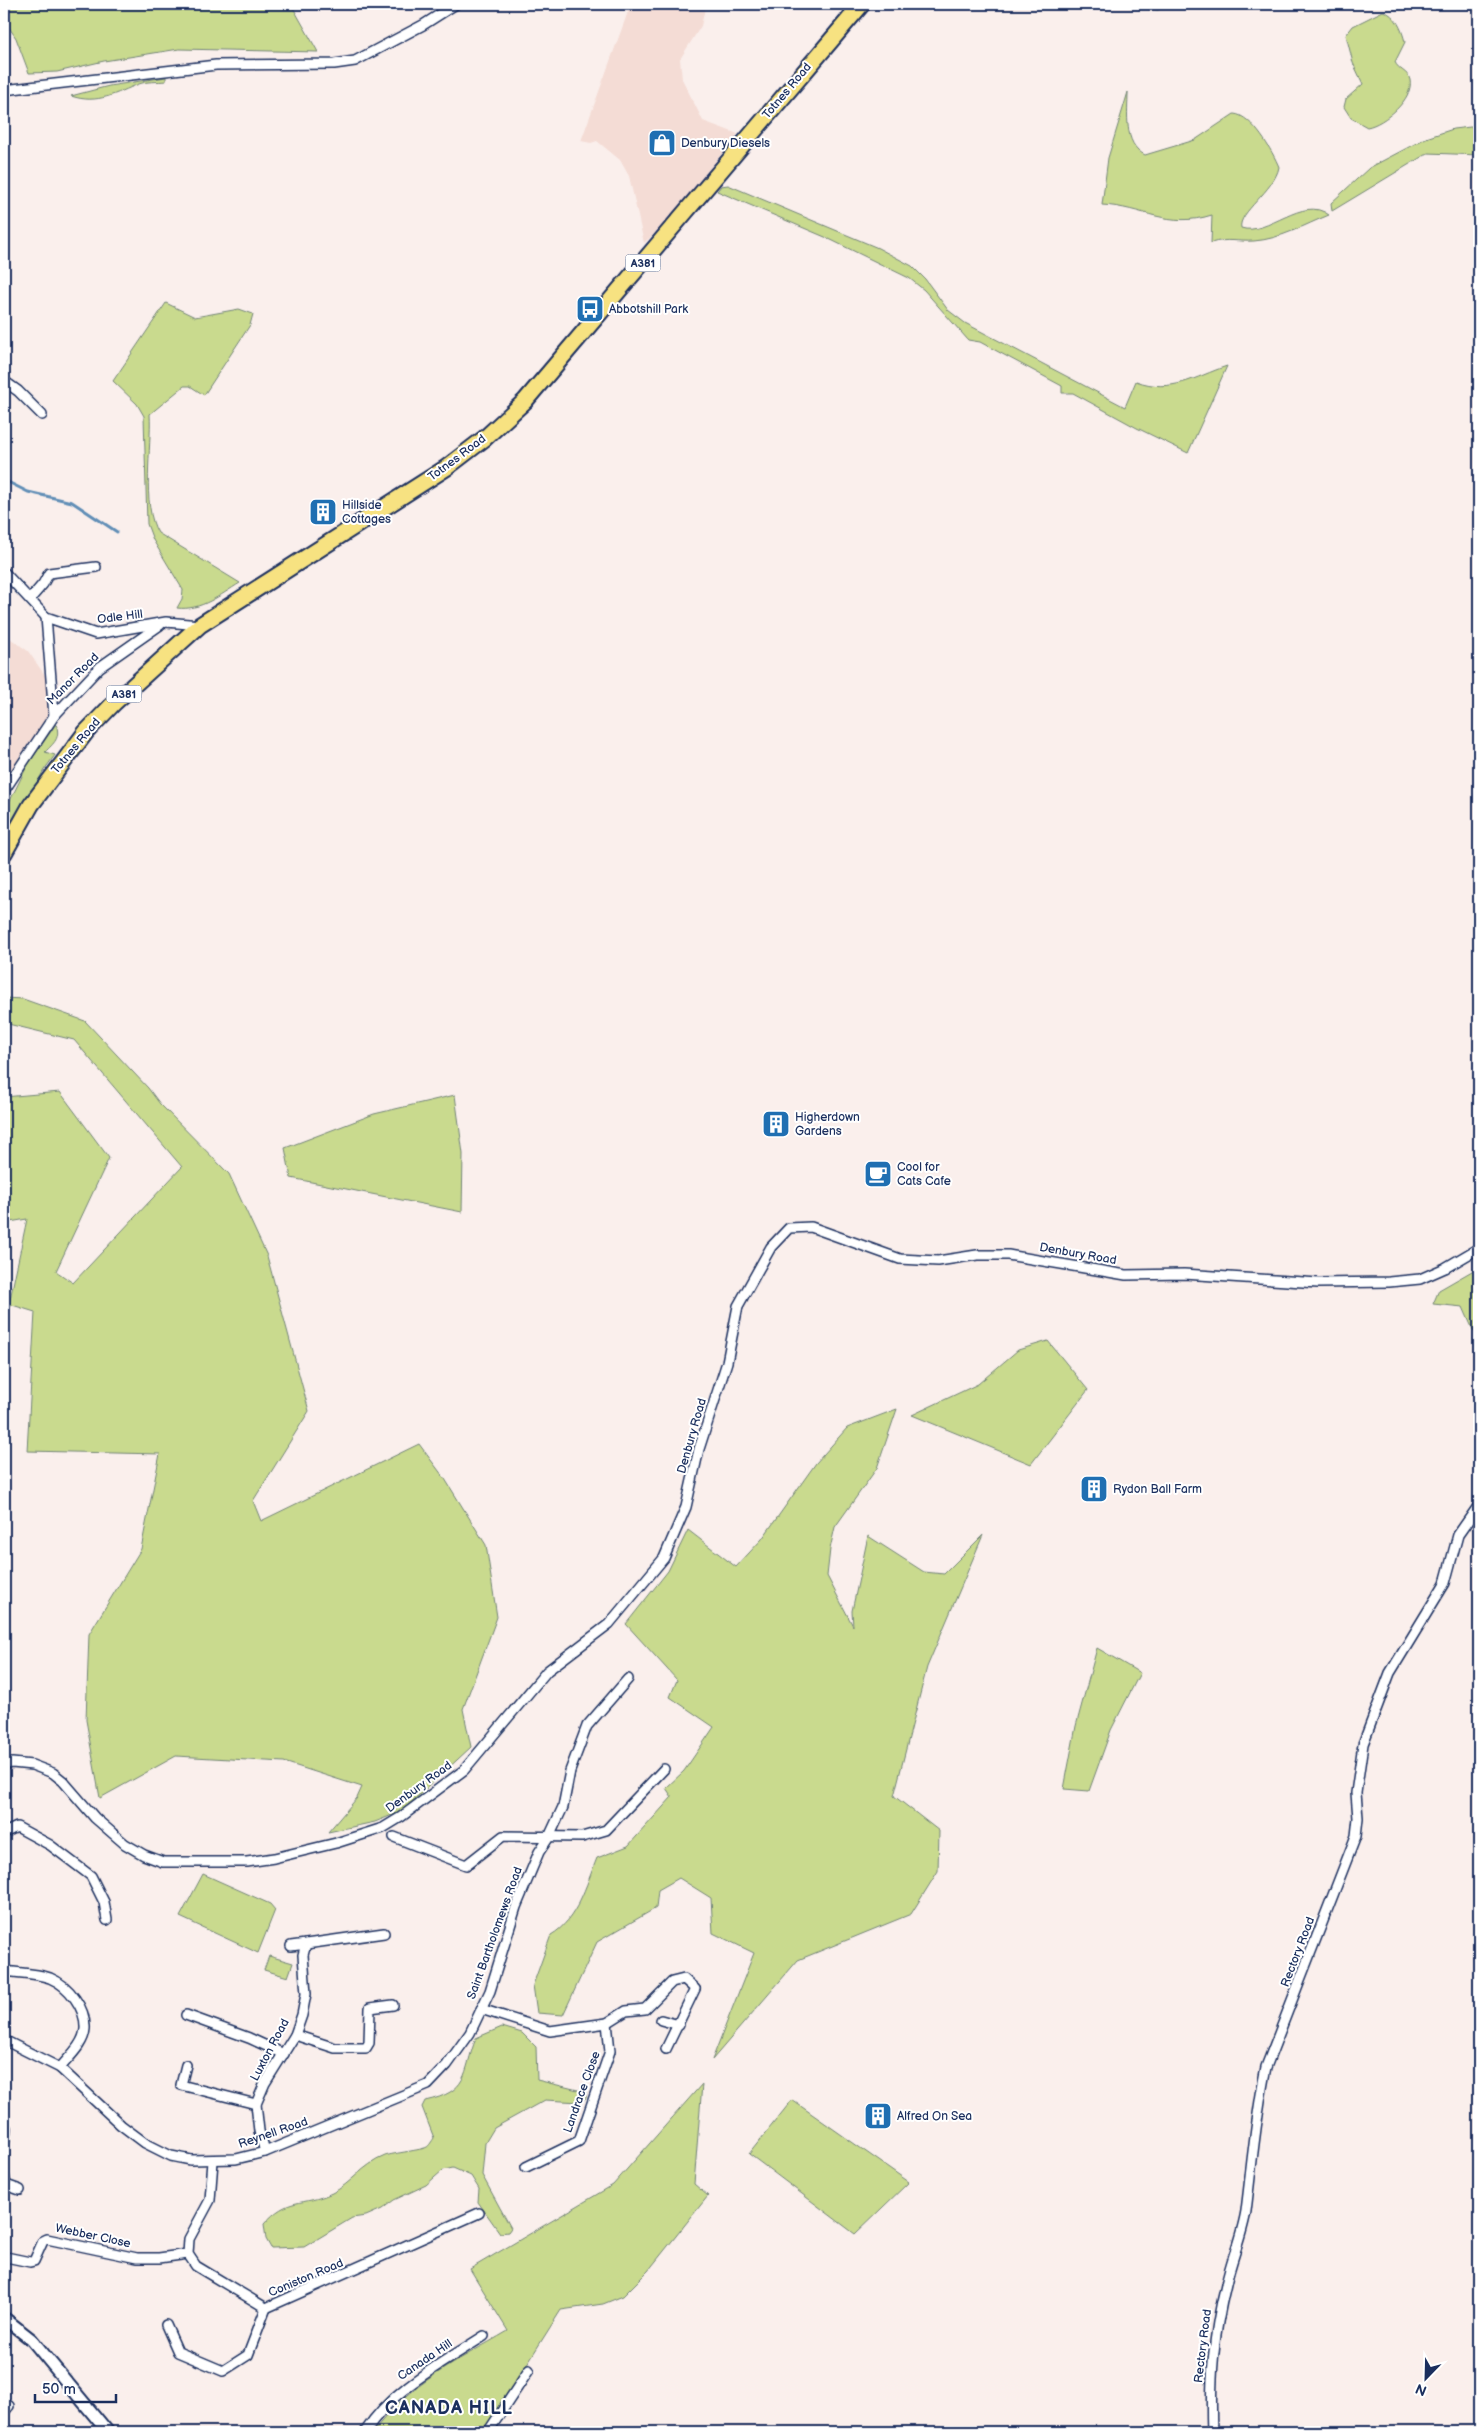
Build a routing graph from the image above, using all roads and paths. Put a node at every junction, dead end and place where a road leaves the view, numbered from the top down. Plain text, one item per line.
1 (456, 4) edge
2 (842, 4) edge
3 (859, 7) edge
4 (4, 90) edge
5 (4, 382) edge
6 (42, 415) dead end
7 (96, 567) dead end
8 (4, 572) edge
9 (30, 599) junction
10 (46, 616) junction
11 (200, 624) junction
12 (160, 625) junction
13 (54, 716) junction
14 (4, 791) edge
15 (4, 853) edge
16 (1479, 1248) edge
17 (1479, 1505) edge
18 (628, 1679) dead end
19 (4, 1764) edge
20 (664, 1769) dead end
21 (4, 1833) edge
22 (394, 1837) dead end
23 (549, 1837) junction
24 (107, 1920) dead end
25 (384, 1933) dead end
26 (306, 1944) junction
27 (291, 1946) dead end
28 (4, 1971) edge
29 (393, 2005) dead end
30 (481, 2008) junction
31 (186, 2015) dead end
32 (661, 2020) dead end
33 (607, 2023) junction
34 (679, 2025) junction
35 (295, 2035) junction
36 (4, 2042) edge
37 (666, 2049) dead end
38 (284, 2054) junction
39 (186, 2065) dead end
40 (60, 2068) junction
41 (428, 2085) joint
42 (256, 2104) junction
43 (6, 2128) dead end
44 (4, 2144) edge
45 (265, 2152) junction
46 (213, 2161) junction
47 (526, 2167) dead end
48 (4, 2175) edge
49 (20, 2190) dead end
50 (479, 2213) dead end
51 (188, 2254) junction
52 (6, 2257) dead end
53 (266, 2308) junction
54 (4, 2318) edge
55 (166, 2325) dead end
56 (484, 2336) dead end
57 (530, 2370) dead end
58 (4, 2402) edge
59 (4, 2412) edge
60 (108, 2432) edge
61 (365, 2432) edge
62 (488, 2432) edge
63 (1212, 2432) edge

1 - 4 street
2 - 3 street
3 - 11 main road, Totnes Road / A381
5 - 6 street
7 - 9 street
8 - 9 street, Odle Hill
9 - 10 street, Odle Hill
10 - 12 street, Odle Hill
10 - 13 street
11 - 12 street, Odle Hill
11 - 15 main road, Totnes Road / A381
12 - 13 street, Manor Road
13 - 14 street, Manor Road
16 - 19 street, Denbury Road
17 - 63 street, Rectory Road
18 - 23 street, Saint Bartholomews Road
20 - 23 street
21 - 24 street
22 - 23 street
23 - 30 street, Saint Bartholomews Road
25 - 26 street
26 - 27 street
26 - 35 street, Luxton Road
28 - 40 street
29 - 35 street
30 - 33 street
30 - 41 street, Saint Bartholomews Road
31 - 38 street
32 - 34 street
33 - 34 street
33 - 47 street, Landrace Close
34 - 37 street
35 - 38 street, Luxton Road
36 - 40 street, Reynell Road
38 - 42 street, Luxton Road
39 - 42 street
40 - 46 street, Reynell Road
41 - 45 street, Reynell Road
42 - 45 street
43 - 44 street
45 - 46 street, Reynell Road
46 - 51 street
48 - 49 street
50 - 53 street, Coniston Road
51 - 52 street, Webber Close
51 - 53 street, Coniston Road
53 - 55 street
54 - 60 street
56 - 61 street, Canada Hill
57 - 62 street
58 - 59 street

